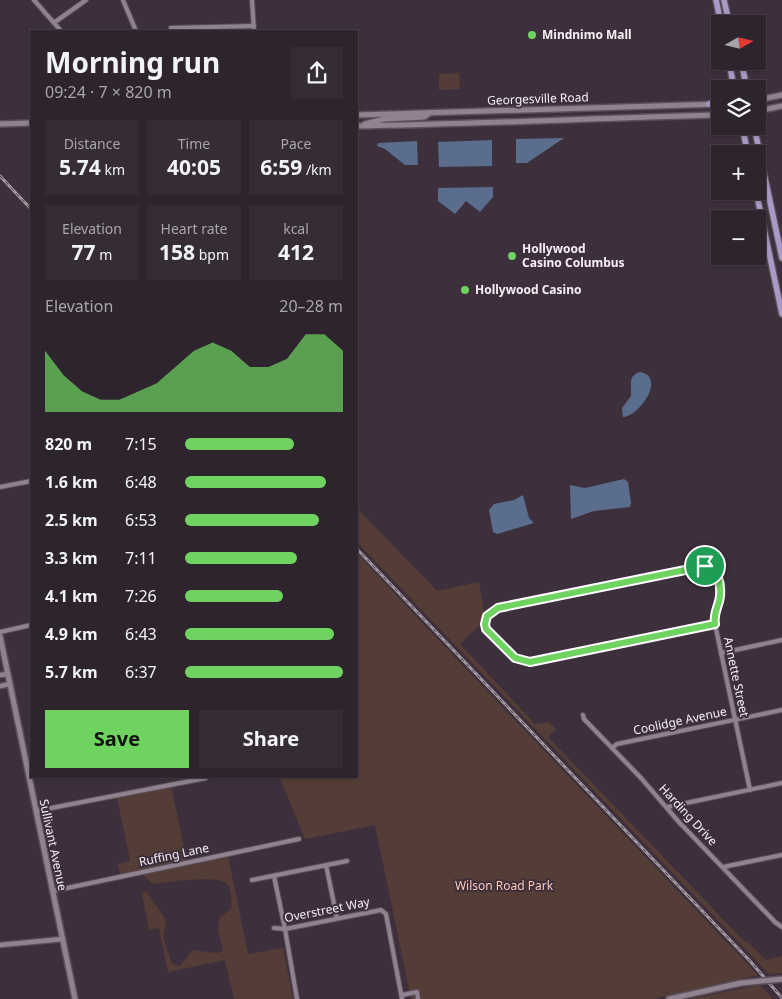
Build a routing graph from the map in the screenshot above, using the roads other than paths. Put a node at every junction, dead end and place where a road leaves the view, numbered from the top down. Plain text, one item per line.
1 (34, 0) edge
2 (86, 0) edge
3 (123, 0) edge
4 (252, 0) edge
5 (716, 0) edge
6 (726, 0) edge
7 (719, 15) edge
8 (728, 15) edge
9 (55, 22) junction
10 (254, 26) junction
11 (170, 28) dead end
12 (60, 30) edge
13 (136, 30) edge
14 (254, 30) edge
15 (782, 95) edge
16 (766, 98) edge
17 (709, 104) edge
18 (782, 106) edge
19 (766, 109) edge
20 (431, 113) junction
21 (358, 115) edge
22 (711, 115) edge
23 (30, 123) edge
24 (0, 124) edge
25 (358, 126) edge
26 (358, 126) edge
27 (756, 135) edge
28 (758, 200) edge
29 (782, 258) edge
30 (782, 314) edge
31 (30, 481) edge
32 (0, 487) edge
33 (715, 624) junction
34 (30, 625) edge
35 (0, 632) edge
36 (0, 636) edge
37 (782, 640) edge
38 (721, 653) junction
39 (8, 674) junction
40 (0, 675) edge
41 (10, 684) junction
42 (0, 686) edge
43 (782, 710) edge
44 (583, 715) dead end
45 (735, 720) junction
46 (612, 748) junction
47 (196, 778) edge
48 (206, 778) dead end
49 (782, 783) edge
50 (750, 790) junction
51 (667, 807) junction
52 (36, 811) junction
53 (299, 839) dead end
54 (782, 855) edge
55 (347, 861) dead end
56 (326, 865) junction
57 (723, 867) junction
58 (274, 876) junction
59 (252, 880) dead end
60 (53, 891) junction
61 (337, 918) junction
62 (782, 927) edge
63 (274, 928) dead end
64 (285, 929) junction
65 (63, 939) junction
66 (0, 945) edge
67 (782, 979) edge
68 (402, 997) edge
69 (75, 999) edge
70 (297, 999) edge
71 (418, 999) edge
72 (669, 999) edge

1 - 9 street
2 - 9 street
3 - 13 street
4 - 10 street
5 - 7 main road
6 - 8 main road
9 - 12 street
10 - 11 street
10 - 14 street
15 - 16 main road
17 - 20 main road, Georgesville Road
18 - 19 main road
20 - 21 main road, Georgesville Road
20 - 25 main road
22 - 26 main road, Georgesville Road
23 - 24 main road
27 - 29 main road
28 - 30 main road
31 - 32 street
33 - 33 street, Annette Street
33 - 38 street, Annette Street
34 - 35 street
36 - 39 main road, Sullivant Avenue
37 - 38 street
38 - 45 street, Annette Street
39 - 40 street
39 - 41 main road, Sullivant Avenue
41 - 42 street
41 - 52 main road, Sullivant Avenue
43 - 45 street, Coolidge Avenue
44 - 46 street, Harding Drive
45 - 46 street, Coolidge Avenue
45 - 50 street, Annette Street
46 - 51 street, Harding Drive
47 - 48 street
47 - 52 street
49 - 50 street
50 - 51 street
51 - 57 street, Harding Drive
52 - 60 main road, Sullivant Avenue
53 - 60 street, Ruffing Lane
54 - 57 street
55 - 56 street
56 - 58 street
56 - 61 street
57 - 62 street, Harding Drive
58 - 59 street
58 - 64 street
60 - 65 main road, Sullivant Avenue
61 - 64 street, Overstreet Way
61 - 68 street, Overstreet Way
63 - 64 street, Overstreet Way
64 - 70 street
65 - 66 street
65 - 69 main road, Sullivant Avenue
67 - 72 main road, bridge
68 - 71 street

